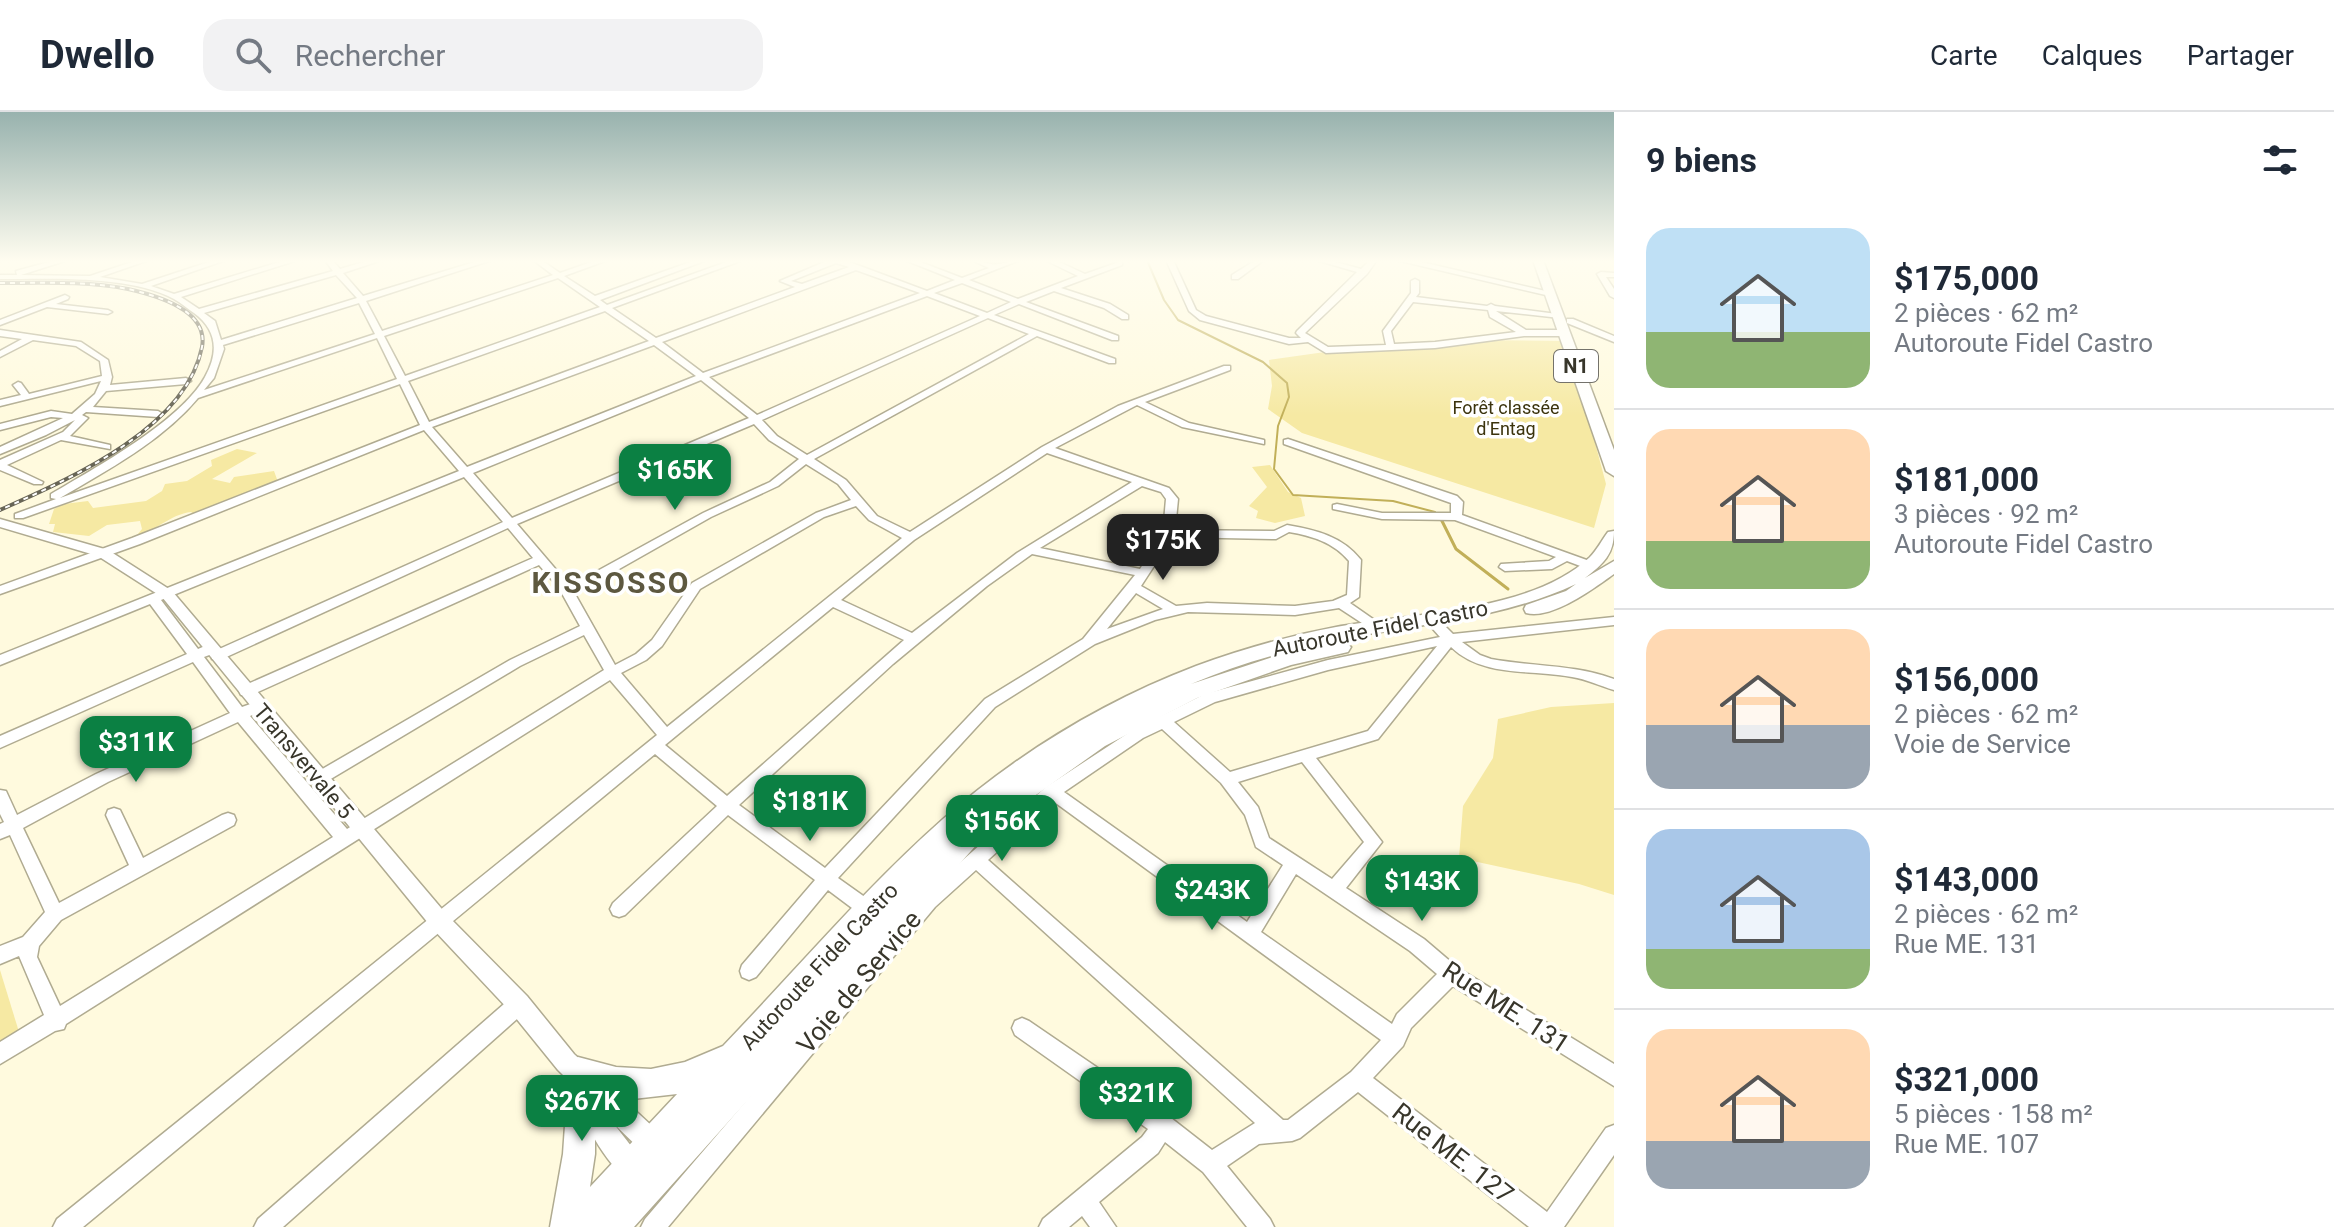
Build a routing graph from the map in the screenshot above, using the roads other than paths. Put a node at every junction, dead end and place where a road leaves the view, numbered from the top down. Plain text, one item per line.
1 (29, 312) edge
2 (203, 312) edge
3 (323, 312) edge
4 (368, 312) edge
5 (452, 312) edge
6 (596, 312) edge
7 (614, 312) edge
8 (734, 312) edge
9 (875, 312) edge
10 (976, 312) edge
11 (998, 312) edge
12 (1048, 312) edge
13 (1117, 312) edge
14 (1194, 312) edge
15 (1322, 312) edge
16 (1400, 312) edge
17 (1492, 312) edge
18 (1513, 312) edge
19 (1562, 312) edge
20 (989, 317) junction
21 (1125, 317) dead end
22 (0, 323) edge
23 (1567, 327) junction
24 (0, 333) edge
25 (1037, 333) junction
26 (1524, 333) junction
27 (380, 336) junction
28 (1611, 336) edge
29 (32, 337) junction
30 (1115, 338) dead end
31 (1306, 340) junction
32 (655, 341) junction
33 (221, 343) junction
34 (1391, 348) junction
35 (0, 354) edge
36 (1112, 361) dead end
37 (1227, 368) dead end
38 (701, 377) junction
39 (402, 378) junction
40 (186, 381) dead end
41 (105, 382) junction
42 (18, 385) dead end
43 (198, 395) junction
44 (27, 397) junction
45 (1137, 402) junction
46 (0, 403) edge
47 (1608, 411) dead end
48 (78, 412) junction
49 (158, 414) dead end
50 (754, 420) junction
51 (426, 426) junction
52 (0, 427) edge
53 (60, 437) junction
54 (1260, 442) dead end
55 (1288, 442) dead end
56 (106, 447) dead end
57 (1046, 449) junction
58 (0, 451) edge
59 (805, 460) junction
60 (0, 465) edge
61 (463, 471) junction
62 (1614, 471) edge
63 (1142, 481) junction
64 (38, 482) dead end
65 (858, 501) junction
66 (1337, 507) dead end
67 (1456, 517) junction
68 (7, 521) edge
69 (510, 523) junction
70 (1169, 533) junction
71 (1614, 536) edge
72 (910, 537) junction
73 (1032, 550) junction
74 (103, 553) junction
75 (1565, 557) junction
76 (541, 559) junction
77 (1602, 566) edge
78 (1505, 567) dead end
79 (1138, 580) junction
80 (0, 590) edge
81 (568, 592) junction
82 (160, 596) junction
83 (832, 601) junction
84 (1342, 604) junction
85 (1174, 610) junction
86 (1614, 621) edge
87 (1376, 626) junction
88 (587, 628) junction
89 (1445, 633) junction
90 (915, 640) junction
91 (1089, 642) junction
92 (208, 653) junction
93 (0, 660) edge
94 (612, 672) junction
95 (1614, 685) edge
96 (246, 691) junction
97 (259, 706) junction
98 (240, 715) junction
99 (1163, 721) junction
100 (661, 741) junction
101 (0, 742) edge
102 (1306, 756) junction
103 (318, 779) junction
104 (1227, 779) junction
105 (1052, 792) junction
106 (0, 796) edge
107 (728, 806) junction
108 (114, 815) dead end
109 (228, 820) dead end
110 (6, 829) edge
111 (354, 835) junction
112 (975, 859) junction
113 (1293, 863) junction
114 (139, 868) junction
115 (825, 880) junction
116 (1334, 890) junction
117 (619, 909) dead end
118 (870, 911) junction
119 (55, 914) junction
120 (440, 922) junction
121 (1250, 934) junction
122 (30, 943) junction
123 (0, 955) edge
124 (749, 971) dead end
125 (1451, 974) junction
126 (519, 1004) junction
127 (57, 1022) junction
128 (1022, 1028) dead end
129 (1396, 1039) junction
130 (744, 1045) junction
131 (0, 1054) edge
132 (575, 1074) junction
133 (1614, 1076) edge
134 (1358, 1079) junction
135 (1163, 1126) junction
136 (1279, 1131) junction
137 (652, 1142) junction
138 (1612, 1145) edge
139 (671, 1163) junction
140 (1211, 1164) junction
141 (629, 1166) junction
142 (649, 1187) junction
143 (1084, 1200) junction
144 (1554, 1226) edge
145 (65, 1227) edge
146 (266, 1227) edge
147 (567, 1227) edge
148 (576, 1227) edge
149 (612, 1227) edge
150 (653, 1227) edge
151 (1051, 1227) edge
152 (1104, 1227) edge
153 (1262, 1227) edge

1 - 22 street
2 - 33 street
3 - 33 street
4 - 27 street
5 - 27 street
6 - 39 street
7 - 32 street
8 - 32 street
9 - 38 street
10 - 20 street
11 - 20 street
12 - 30 street
13 - 21 street
14 - 31 street
15 - 31 street
16 - 34 street
17 - 26 street
18 - 23 street
19 - 23 highway, N1
20 - 25 street
20 - 50 street
23 - 26 street
23 - 28 street
23 - 28 street
23 - 47 highway, N1
23 - 62 highway, N1
24 - 29 street
25 - 36 street
25 - 59 street
26 - 34 street
27 - 39 street
27 - 43 street
29 - 35 street
29 - 41 street
31 - 34 street
32 - 38 street
32 - 51 street
33 - 43 street
37 - 45 street
38 - 50 street
38 - 61 street
39 - 51 street
39 - 68 street
40 - 41 street
41 - 44 street
41 - 48 street
42 - 44 street
43 - 68 street
44 - 46 street
45 - 54 street
45 - 57 street
48 - 49 street
48 - 52 street
48 - 53 street
48 - 58 street
50 - 59 street
50 - 69 street
51 - 61 street
51 - 74 street
53 - 56 street
53 - 60 street
55 - 67 street
57 - 63 street
57 - 72 street
59 - 65 street
59 - 81 street
60 - 64 street
61 - 69 street
61 - 82 street
63 - 70 street
63 - 73 street
65 - 72 street
65 - 94 street
66 - 67 street
67 - 75 street
68 - 74 main road, Transvervale 5
69 - 76 street
69 - 92 street
70 - 79 street
70 - 84 street
71 - 77 highway, Autoroute Fidel Castro
72 - 83 street
73 - 79 street
73 - 90 street
74 - 80 street
74 - 82 main road, Transvervale 5
75 - 77 street
75 - 78 street
76 - 81 street
76 - 96 street
77 - 87 highway, Autoroute Fidel Castro
77 - 89 highway, Autoroute Fidel Castro
79 - 85 street
79 - 91 street
81 - 88 street
82 - 92 main road, Transvervale 5
82 - 93 street
83 - 90 street
83 - 100 street
84 - 85 street
84 - 87 street
85 - 91 street
86 - 89 street, Voie de Service
87 - 118 highway, Autoroute Fidel Castro
88 - 94 street
88 - 103 street
89 - 95 street
89 - 99 street, Voie de Service
89 - 102 street
89 - 139 highway, Autoroute Fidel Castro
90 - 107 street
91 - 115 street
92 - 96 main road, Transvervale 5
92 - 98 street
92 - 101 street
94 - 100 street
94 - 111 street
96 - 97 main road, Transvervale 5
97 - 98 street
97 - 103 main road, Transvervale 5
98 - 110 street
98 - 111 street
99 - 104 street, Rue ME. 131
99 - 105 street, Voie de Service
100 - 107 street
100 - 120 street
102 - 104 street
102 - 116 street
103 - 111 main road, Transvervale 5
104 - 113 street, Rue ME. 131
105 - 112 street, Voie de Service
105 - 121 street
106 - 110 street
107 - 115 street
107 - 117 street
108 - 114 street
109 - 114 street
110 - 119 street
111 - 120 main road, Transvervale 5
111 - 127 street
112 - 136 street
112 - 150 street, Voie de Service
113 - 116 street, Rue ME. 131
113 - 121 street
114 - 119 street
115 - 118 street
115 - 124 street
116 - 125 street, Rue ME. 131
118 - 130 highway, Autoroute Fidel Castro
119 - 122 street
120 - 126 main road, Transvervale 5
120 - 145 street
121 - 129 street
122 - 123 street
122 - 127 street
125 - 129 street
125 - 133 street, Rue ME. 131
126 - 132 main road, Transvervale 5
126 - 146 street
127 - 131 street
128 - 135 street
129 - 134 street
130 - 132 highway
130 - 137 highway, Autoroute Fidel Castro
132 - 137 main road, Transvervale 5
132 - 141 main road, Transvervale 5
132 - 147 highway
134 - 136 street
134 - 144 street, Rue ME. 127
135 - 140 street
135 - 143 street
136 - 140 street
137 - 139 main road, Transvervale 5
137 - 141 highway, Autoroute Fidel Castro
138 - 144 street
139 - 142 highway, Autoroute Fidel Castro
140 - 153 street
141 - 142 main road, Transvervale 5
141 - 148 highway, Autoroute Fidel Castro
142 - 149 highway, Autoroute Fidel Castro
143 - 151 street
143 - 152 street

